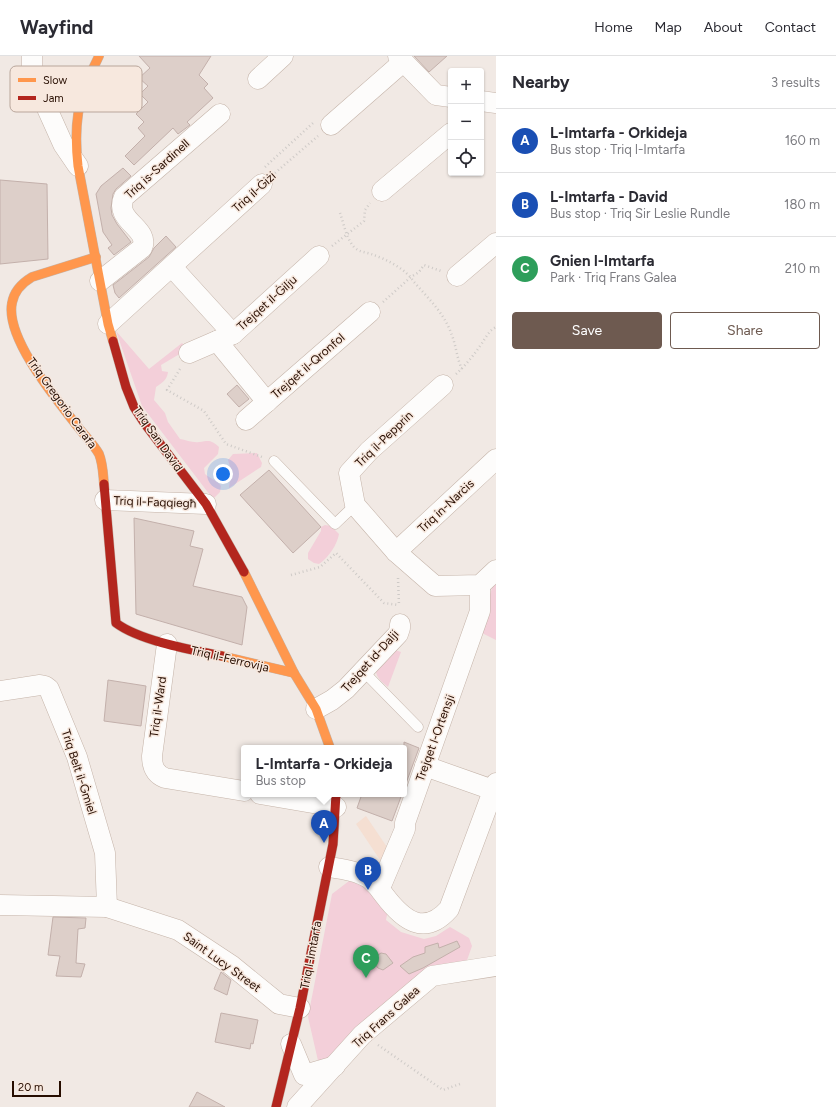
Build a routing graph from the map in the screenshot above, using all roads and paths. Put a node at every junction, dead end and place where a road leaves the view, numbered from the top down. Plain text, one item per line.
1 (99, 56) edge
2 (283, 56) edge
3 (400, 59) edge
4 (95, 66) edge
5 (258, 79) dead end
6 (448, 97) edge
7 (49, 112) edge
8 (79, 112) edge
9 (220, 114) dead end
10 (324, 122) junction
11 (448, 136) edge
12 (78, 166) junction
13 (263, 175) junction
14 (382, 191) joint
15 (340, 213) dead end
16 (347, 233) junction
17 (496, 243) edge
18 (319, 256) joint
19 (96, 257) junction
20 (172, 266) junction
21 (457, 276) joint
22 (411, 277) junction
23 (100, 281) junction
24 (370, 312) joint
25 (108, 324) junction
26 (496, 327) edge
27 (225, 337) junction
28 (189, 353) joint
29 (462, 369) junction
30 (443, 385) joint
31 (267, 402) junction
32 (246, 420) dead end
33 (496, 459) edge
34 (274, 461) joint
35 (105, 500) junction
36 (206, 504) junction
37 (355, 505) junction
38 (396, 552) junction
39 (496, 570) edge
40 (291, 575) dead end
41 (480, 585) junction
42 (400, 615) junction
43 (167, 644) junction
44 (363, 671) junction
45 (294, 673) junction
46 (0, 691) edge
47 (316, 709) junction
48 (418, 727) dead end
49 (329, 745) edge
50 (425, 766) junction
51 (495, 788) edge
52 (241, 791) edge
53 (298, 797) edge
54 (336, 800) edge
55 (328, 867) junction
56 (380, 888) junction
57 (0, 904) edge
58 (107, 907) junction
59 (496, 966) edge
60 (300, 1008) junction
61 (362, 1035) junction
62 (291, 1044) junction
63 (335, 1066) junction
64 (460, 1084) dead end
65 (281, 1086) junction
66 (303, 1100) edge
67 (276, 1107) edge

1 - 4 street, Triq San David
2 - 5 street
3 - 6 street
3 - 10 street
7 - 12 street
8 - 12 street, Triq San David
9 - 23 street, Triq is-Sardinell
10 - 13 path, Triq il-Ġiżi
10 - 13 path
11 - 14 street
12 - 19 street, Triq San David
13 - 20 street, Triq il-Ġiżi
14 - 16 path
15 - 16 path
16 - 18 path
16 - 22 path
17 - 21 street
18 - 27 street, Trejqet il-Ġilju
19 - 23 street, Triq San David
19 - 35 street, Triq Gregorio Carafa
20 - 25 street, Triq il-Ġiżi
20 - 27 street
21 - 22 path
22 - 24 path
22 - 29 path
23 - 25 street, Triq San David
24 - 31 street, Trejqet il-Qronfol
25 - 36 street, Triq San David
26 - 29 path
27 - 28 street, Trejqet il-Ġilju
27 - 31 street
28 - 34 path
29 - 30 path
30 - 37 street, Triq il-Pepprin
31 - 32 street, Trejqet il-Qronfol
33 - 38 street, Triq in-Narċis
34 - 37 lane
35 - 36 street, Triq il-Faqqiegħ
35 - 43 street, Triq Gregorio Carafa
36 - 45 street, Triq San David
37 - 38 street
38 - 41 street
38 - 42 path
39 - 41 street
40 - 42 path
41 - 50 street, Trejqet l-Ortensji
42 - 44 street, Trejqet id-Dalji
43 - 45 street, Triq il-Ferrovija
43 - 52 street, Triq il-Ward
44 - 47 street, Trejqet id-Dalji
44 - 48 lane
45 - 47 street, Triq San David
46 - 58 street, Triq Belt il-Ġmiel
47 - 49 street, Triq San David
50 - 51 street
50 - 56 street, Trejqet l-Ortensji
51 - 56 street
53 - 54 street
54 - 55 street, Triq l-Imtarfa
55 - 56 street
55 - 60 street, Triq l-Imtarfa
57 - 58 street, Saint Lucy Street
58 - 60 street, Saint Lucy Street
59 - 61 street, Triq Frans Galea
60 - 62 street, Triq l-Imtarfa
61 - 63 street, Triq Frans Galea
61 - 64 path
62 - 63 street
62 - 65 street, Triq l-Imtarfa
63 - 66 street, Triq Frans Galea
65 - 66 street
65 - 67 street, Triq l-Imtarfa

